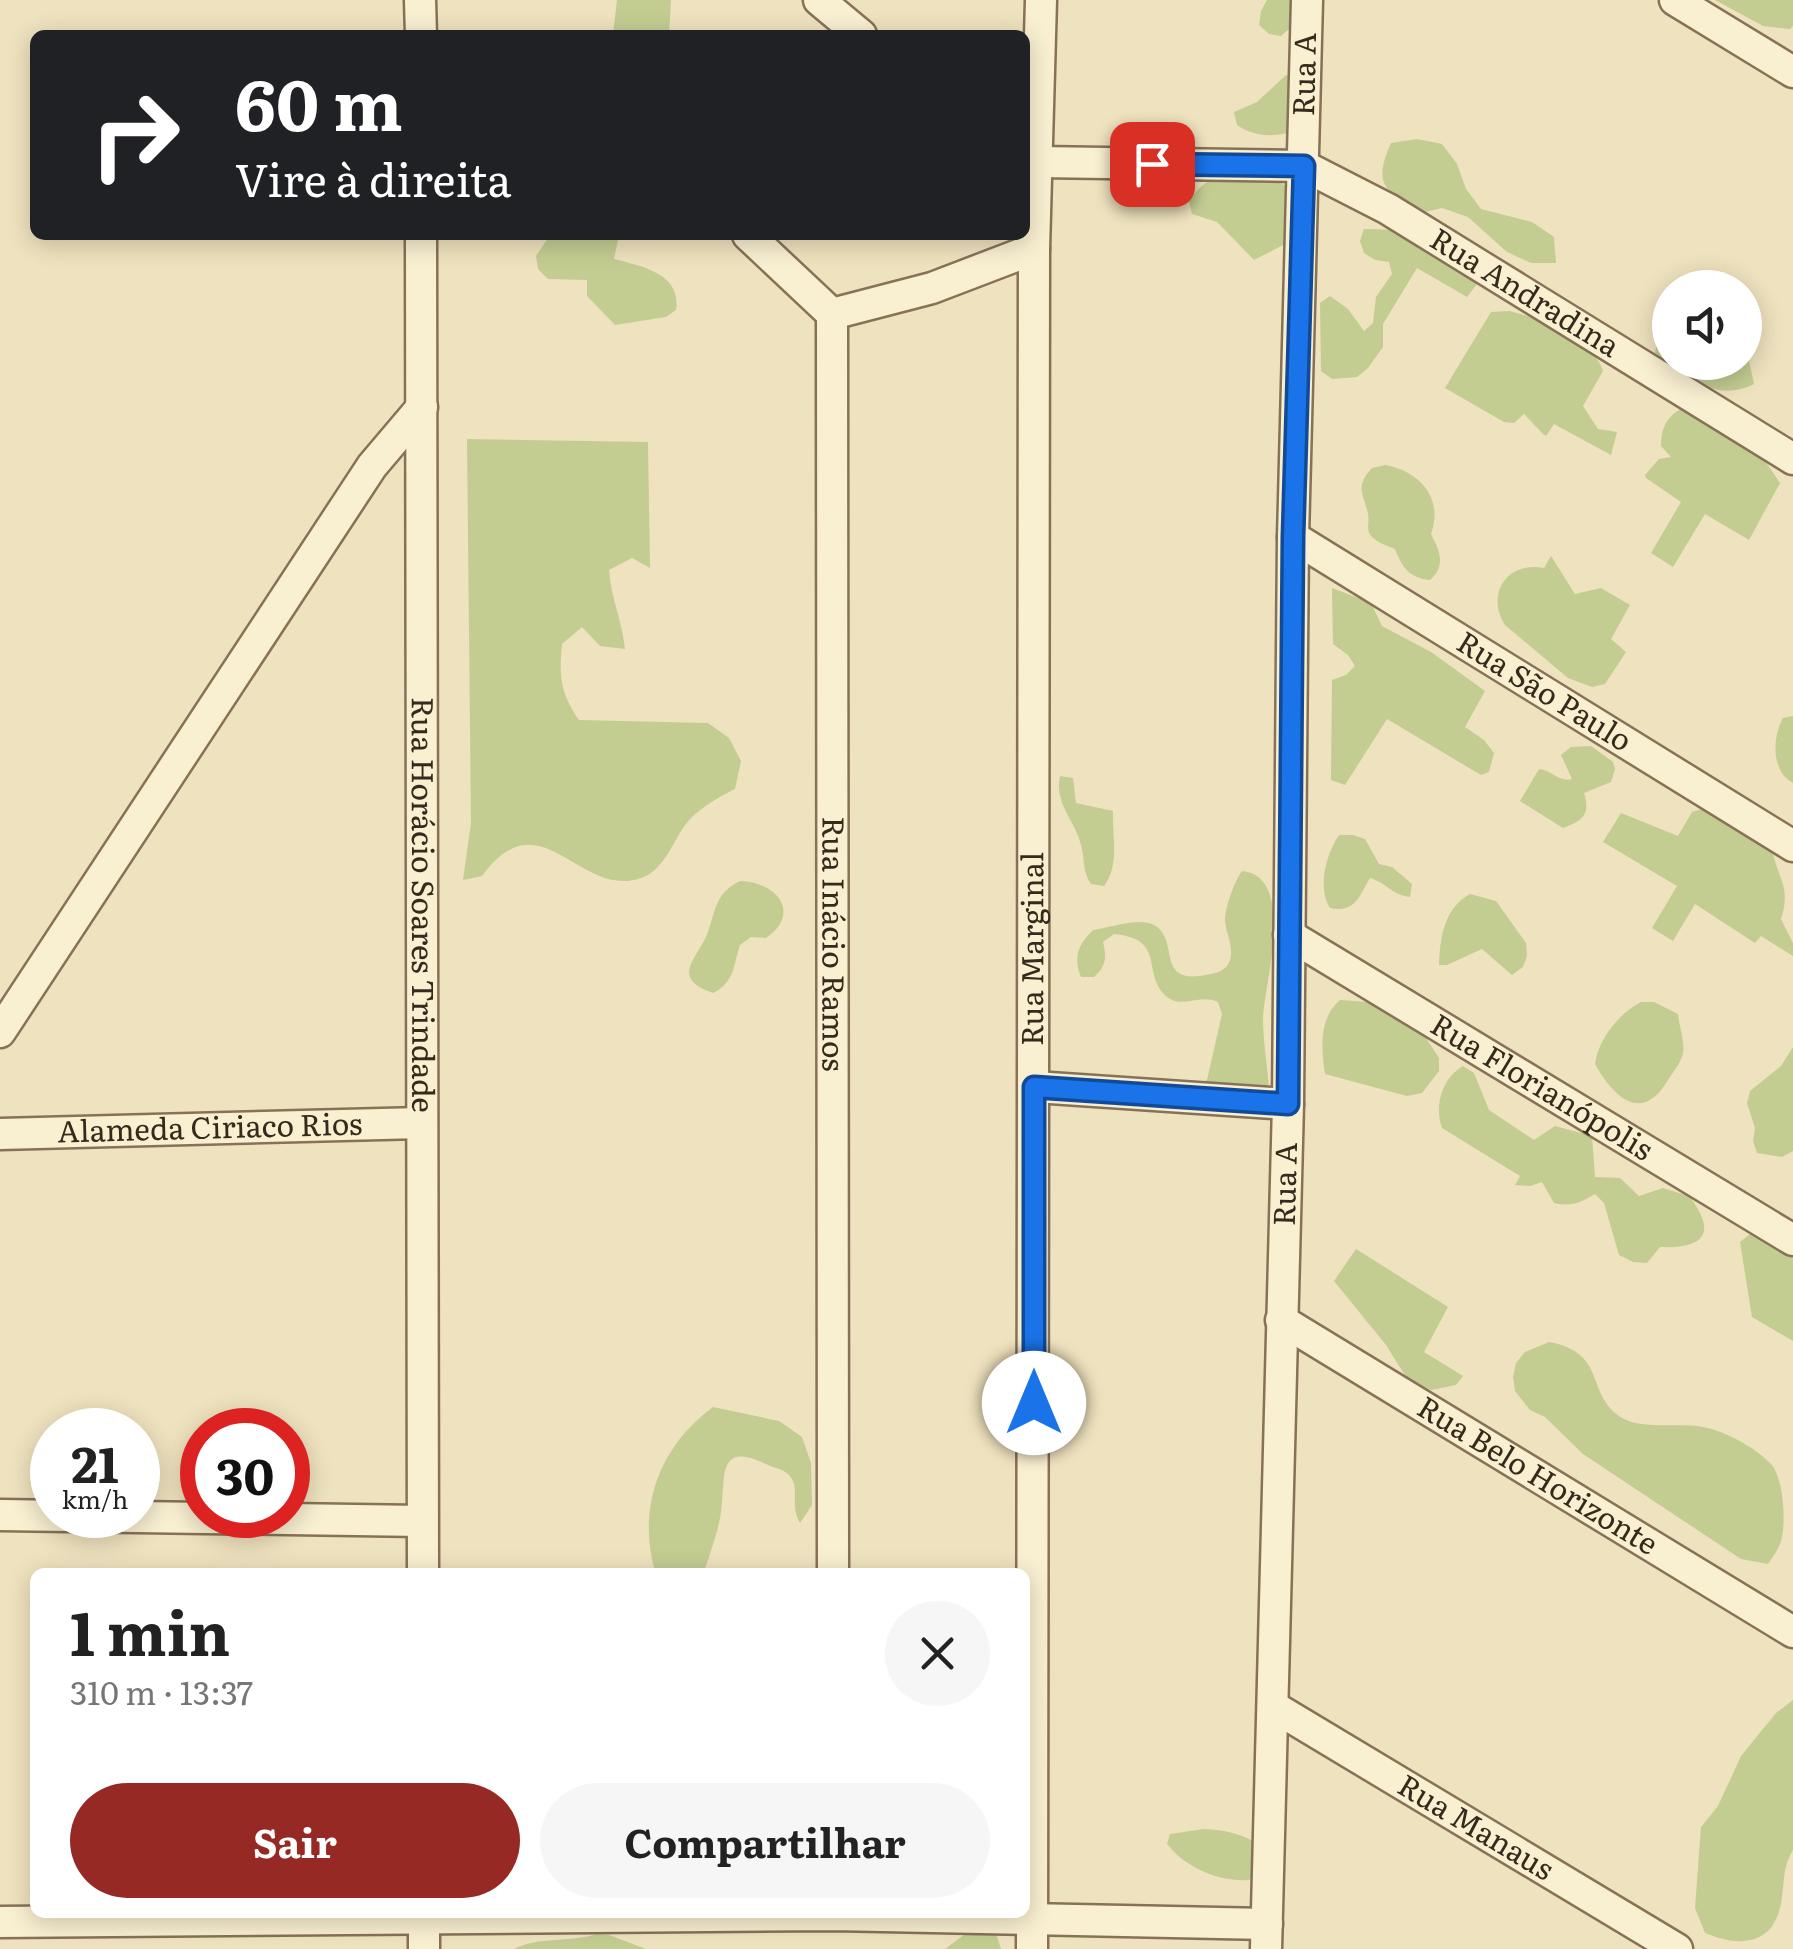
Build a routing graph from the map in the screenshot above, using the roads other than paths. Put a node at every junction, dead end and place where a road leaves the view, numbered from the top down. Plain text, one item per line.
1 (818, 0) edge
2 (1042, 0) edge
3 (1307, 0) edge
4 (1674, 0) edge
5 (855, 30) edge
6 (1793, 72) edge
7 (1032, 159) edge
8 (1304, 166) junction
9 (422, 240) edge
10 (753, 240) edge
11 (1034, 249) junction
12 (832, 314) junction
13 (422, 407) junction
14 (1793, 458) edge
15 (1293, 537) junction
16 (1793, 846) edge
17 (1288, 935) junction
18 (0, 1032) edge
19 (1034, 1087) junction
20 (1288, 1104) junction
21 (421, 1123) junction
22 (0, 1134) edge
23 (1793, 1240) edge
24 (1281, 1320) junction
25 (0, 1515) edge
26 (422, 1521) junction
27 (422, 1568) edge
28 (833, 1568) edge
29 (1793, 1632) edge
30 (1274, 1707) junction
31 (1030, 1917) edge
32 (1033, 1917) junction
33 (707, 1918) edge
34 (0, 1922) edge
35 (424, 1927) edge
36 (1267, 1937) edge
37 (1032, 1949) edge
38 (1677, 1949) edge

1 - 5 street
2 - 7 street, Rua Marginal
3 - 8 street, Rua A
4 - 6 street
7 - 8 street
7 - 11 street, Rua Marginal
8 - 14 street, Rua Andradina
8 - 15 street, Rua A
9 - 13 street, Rua Horácio Soares Trindade
10 - 12 street
11 - 12 street
11 - 19 street, Rua Marginal
12 - 28 street, Rua Inácio Ramos
13 - 18 street
13 - 21 street, Rua Horácio Soares Trindade
15 - 16 street, Rua São Paulo
15 - 17 street, Rua A
17 - 20 street, Rua A
17 - 23 street, Rua Florianópolis
19 - 20 street
19 - 32 street, Rua Marginal
20 - 24 street, Rua A
21 - 22 street, Alameda Ciriaco Rios
21 - 26 street, Rua Horácio Soares Trindade
24 - 29 street, Rua Belo Horizonte
24 - 30 street, Rua A
25 - 26 street
26 - 27 street, Rua Horácio Soares Trindade
30 - 36 street, Rua A
30 - 38 street, Rua Manaus
31 - 32 street
32 - 36 street
32 - 37 street, Rua Marginal
33 - 35 street
34 - 35 street

